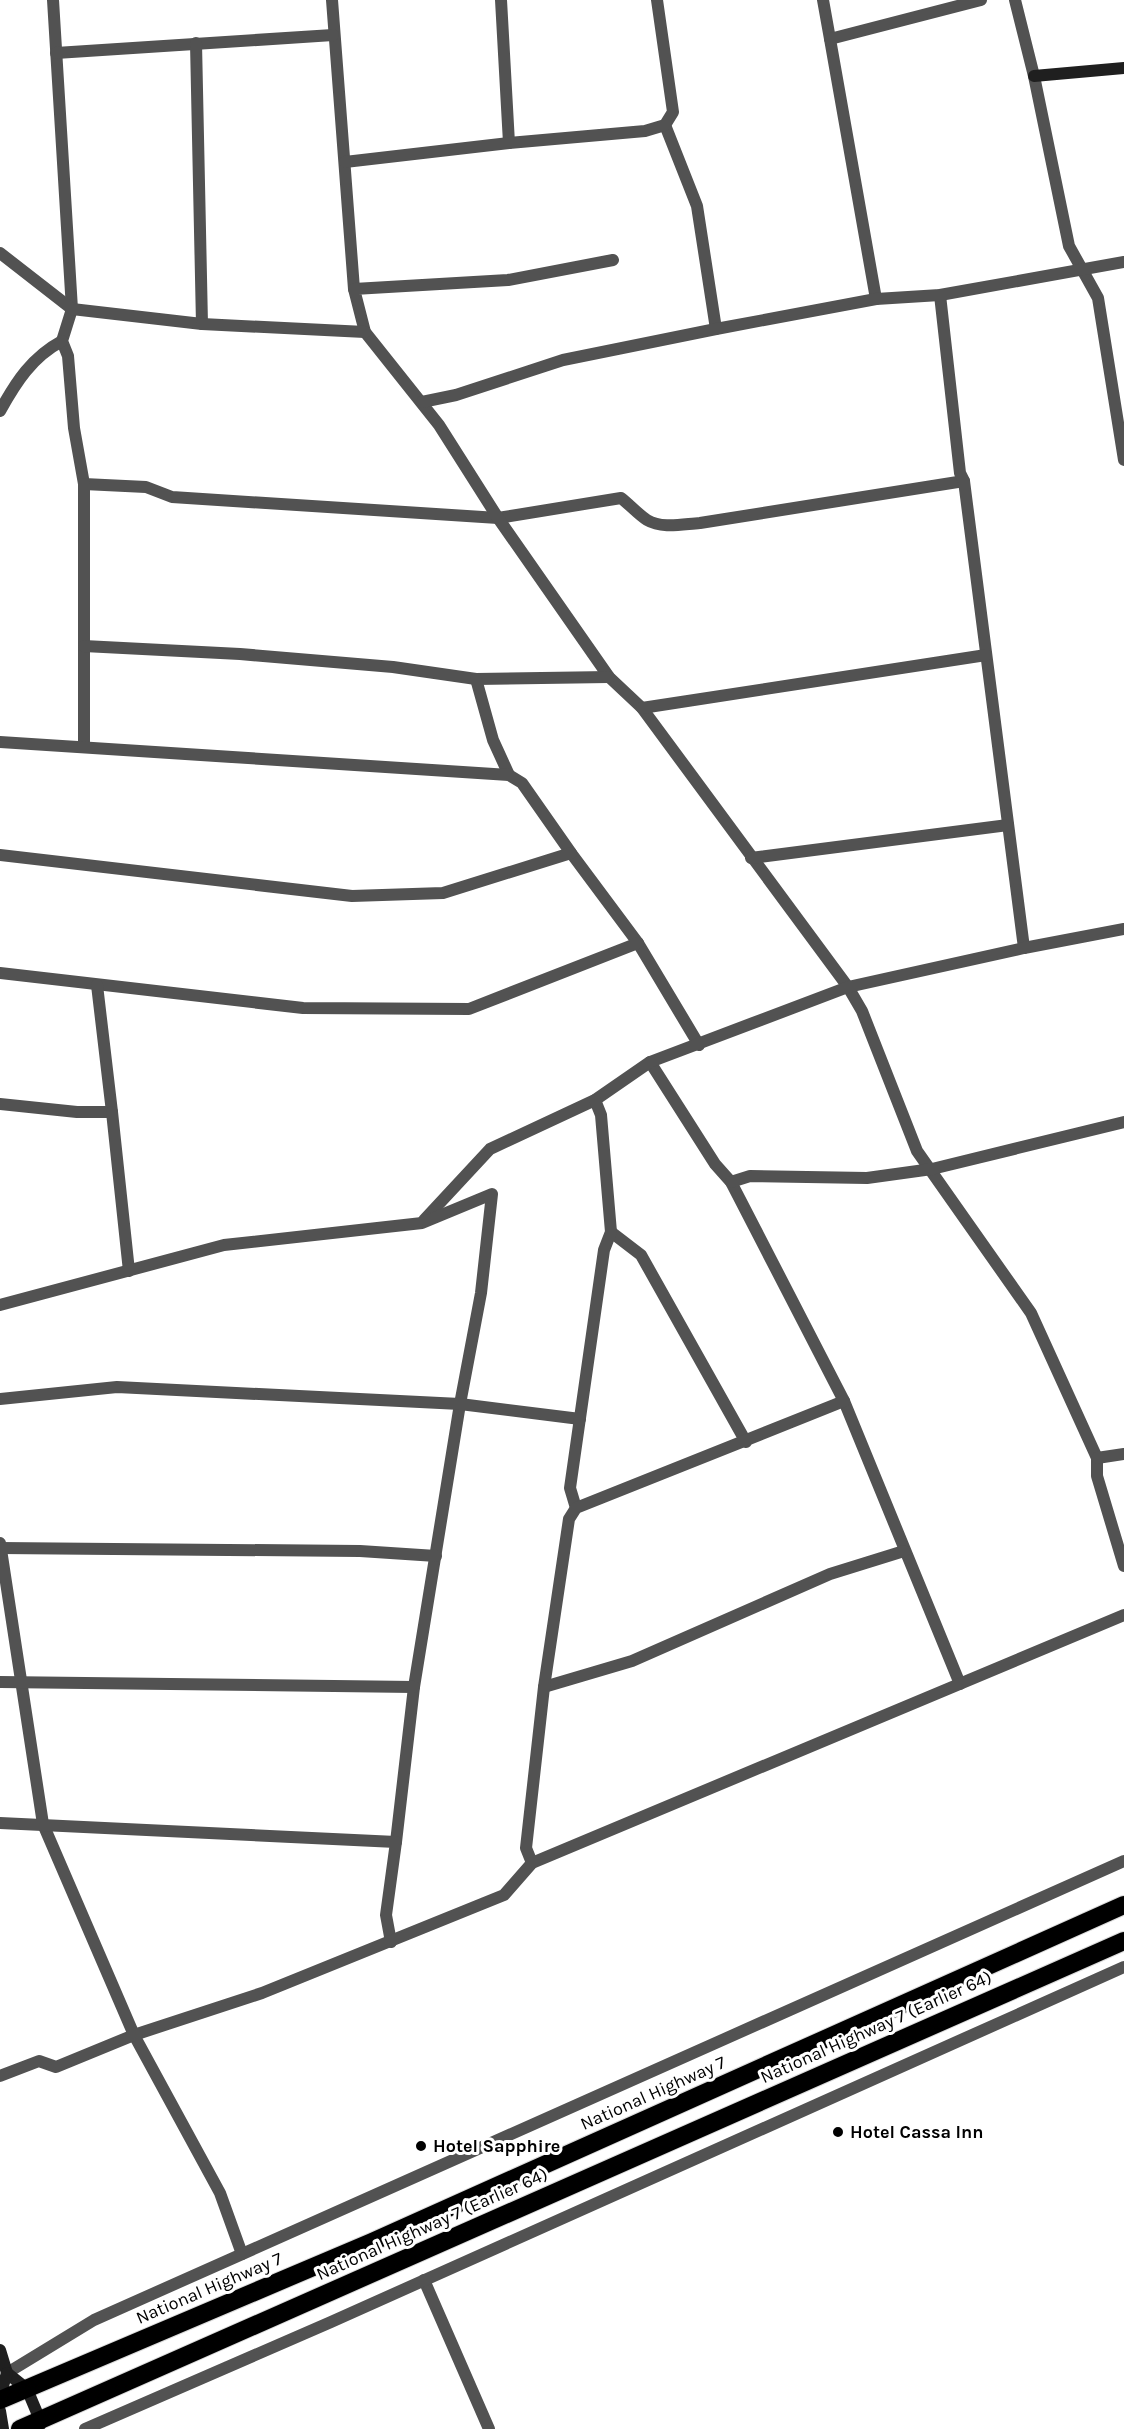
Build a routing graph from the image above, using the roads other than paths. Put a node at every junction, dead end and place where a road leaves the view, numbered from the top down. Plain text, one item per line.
1 (53, 0) edge
2 (332, 0) edge
3 (501, 0) edge
4 (657, 0) edge
5 (823, 0) edge
6 (981, 0) edge
7 (1015, 0) edge
8 (333, 35) junction
9 (830, 39) junction
10 (196, 43) junction
11 (56, 53) junction
12 (1124, 68) edge
13 (1034, 76) junction
14 (665, 125) junction
15 (509, 143) junction
16 (345, 162) junction
17 (0, 253) edge
18 (613, 260) dead end
19 (1124, 262) edge
20 (1083, 268) junction
21 (354, 290) junction
22 (940, 295) junction
23 (876, 298) junction
24 (72, 309) junction
25 (202, 324) junction
26 (716, 329) junction
27 (365, 332) junction
28 (62, 341) junction
29 (422, 402) junction
30 (0, 411) edge
31 (1124, 460) edge
32 (964, 481) junction
33 (84, 484) junction
34 (498, 518) junction
35 (84, 646) junction
36 (986, 655) junction
37 (609, 677) junction
38 (476, 679) junction
39 (642, 708) junction
40 (0, 742) edge
41 (84, 747) junction
42 (509, 776) junction
43 (1008, 825) junction
44 (571, 853) junction
45 (0, 855) edge
46 (751, 858) junction
47 (1124, 929) edge
48 (638, 943) junction
49 (1024, 948) junction
50 (0, 973) edge
51 (97, 985) junction
52 (848, 987) junction
53 (699, 1045) junction
54 (650, 1062) junction
55 (595, 1100) junction
56 (0, 1104) edge
57 (112, 1112) junction
58 (1124, 1122) edge
59 (932, 1169) junction
60 (731, 1182) junction
61 (422, 1223) junction
62 (611, 1232) junction
63 (129, 1271) junction
64 (0, 1305) edge
65 (0, 1399) edge
66 (844, 1401) junction
67 (460, 1404) junction
68 (580, 1419) junction
69 (746, 1442) junction
70 (1124, 1454) edge
71 (1097, 1458) junction
72 (576, 1508) junction
73 (0, 1547) edge
74 (904, 1551) junction
75 (436, 1556) junction
76 (1124, 1566) edge
77 (1124, 1615) edge
78 (0, 1682) edge
79 (20, 1683) junction
80 (960, 1683) junction
81 (414, 1687) junction
82 (544, 1687) junction
83 (0, 1823) edge
84 (43, 1824) junction
85 (396, 1842) junction
86 (1124, 1861) edge
87 (532, 1863) junction
88 (1124, 1905) edge
89 (1124, 1941) edge
90 (391, 1942) junction
91 (1124, 1967) edge
92 (134, 2035) junction
93 (0, 2076) edge
94 (242, 2254) junction
95 (424, 2280) junction
96 (0, 2350) edge
97 (3, 2374) edge
98 (27, 2389) junction
99 (0, 2395) edge
100 (0, 2400) edge
101 (0, 2411) edge
102 (40, 2425) edge
103 (3, 2429) edge
104 (20, 2429) edge
105 (85, 2429) edge
106 (489, 2429) edge

1 - 11 street
2 - 8 street
3 - 15 street
4 - 14 street
5 - 9 street
6 - 9 street
7 - 13 street
8 - 10 street
8 - 16 street
9 - 23 street
10 - 11 street
10 - 25 street
11 - 24 street
12 - 13 street
13 - 20 street
14 - 15 street
14 - 26 street
15 - 16 street
16 - 21 street
17 - 24 street
18 - 21 street
19 - 20 street
20 - 22 street
20 - 31 street
21 - 27 street
22 - 23 street
22 - 32 street
23 - 26 street
24 - 25 street
24 - 28 street
25 - 27 street
26 - 29 street
27 - 29 street
28 - 30 street
28 - 33 street
29 - 34 street
32 - 34 street
32 - 36 street
33 - 34 street
33 - 35 street
34 - 37 street
35 - 38 street
35 - 41 street
36 - 39 street
36 - 43 street
37 - 38 street
37 - 39 street
38 - 42 street
39 - 46 street
40 - 41 street
41 - 42 street
42 - 44 street
43 - 46 street
43 - 49 street
44 - 45 street
44 - 48 street
46 - 52 street
47 - 49 street
48 - 51 street
48 - 53 street
49 - 52 street
50 - 51 street
51 - 57 street
52 - 53 street
52 - 59 street
53 - 54 street
54 - 55 street
54 - 60 street
55 - 61 street
55 - 62 street
56 - 57 street
57 - 63 street
58 - 59 street
59 - 60 street
59 - 71 street
60 - 66 street
61 - 63 street
61 - 67 street
62 - 68 street
62 - 69 street
63 - 64 street
65 - 67 street
66 - 69 street
66 - 74 street
67 - 68 street
67 - 75 street
68 - 72 street
69 - 72 street
70 - 71 street
71 - 76 street
72 - 82 street
73 - 75 street
73 - 79 street
74 - 80 street
74 - 82 street
75 - 81 street
77 - 80 street
78 - 79 street
79 - 81 street
79 - 84 street
80 - 87 street
81 - 85 street
82 - 87 street
83 - 84 street
84 - 85 street
84 - 92 street
85 - 90 street
86 - 94 street
87 - 90 street
88 - 98 highway, National Highway 7
89 - 102 highway, National Highway 7 (Earlier 64)
90 - 92 street
91 - 95 street
92 - 93 street
92 - 94 street
94 - 97 street
95 - 105 street
95 - 106 street
96 - 97 street
97 - 98 street
97 - 99 street
98 - 100 highway, National Highway 7
98 - 102 street
101 - 103 street
102 - 104 highway, National Highway 7 (Earlier 64)

